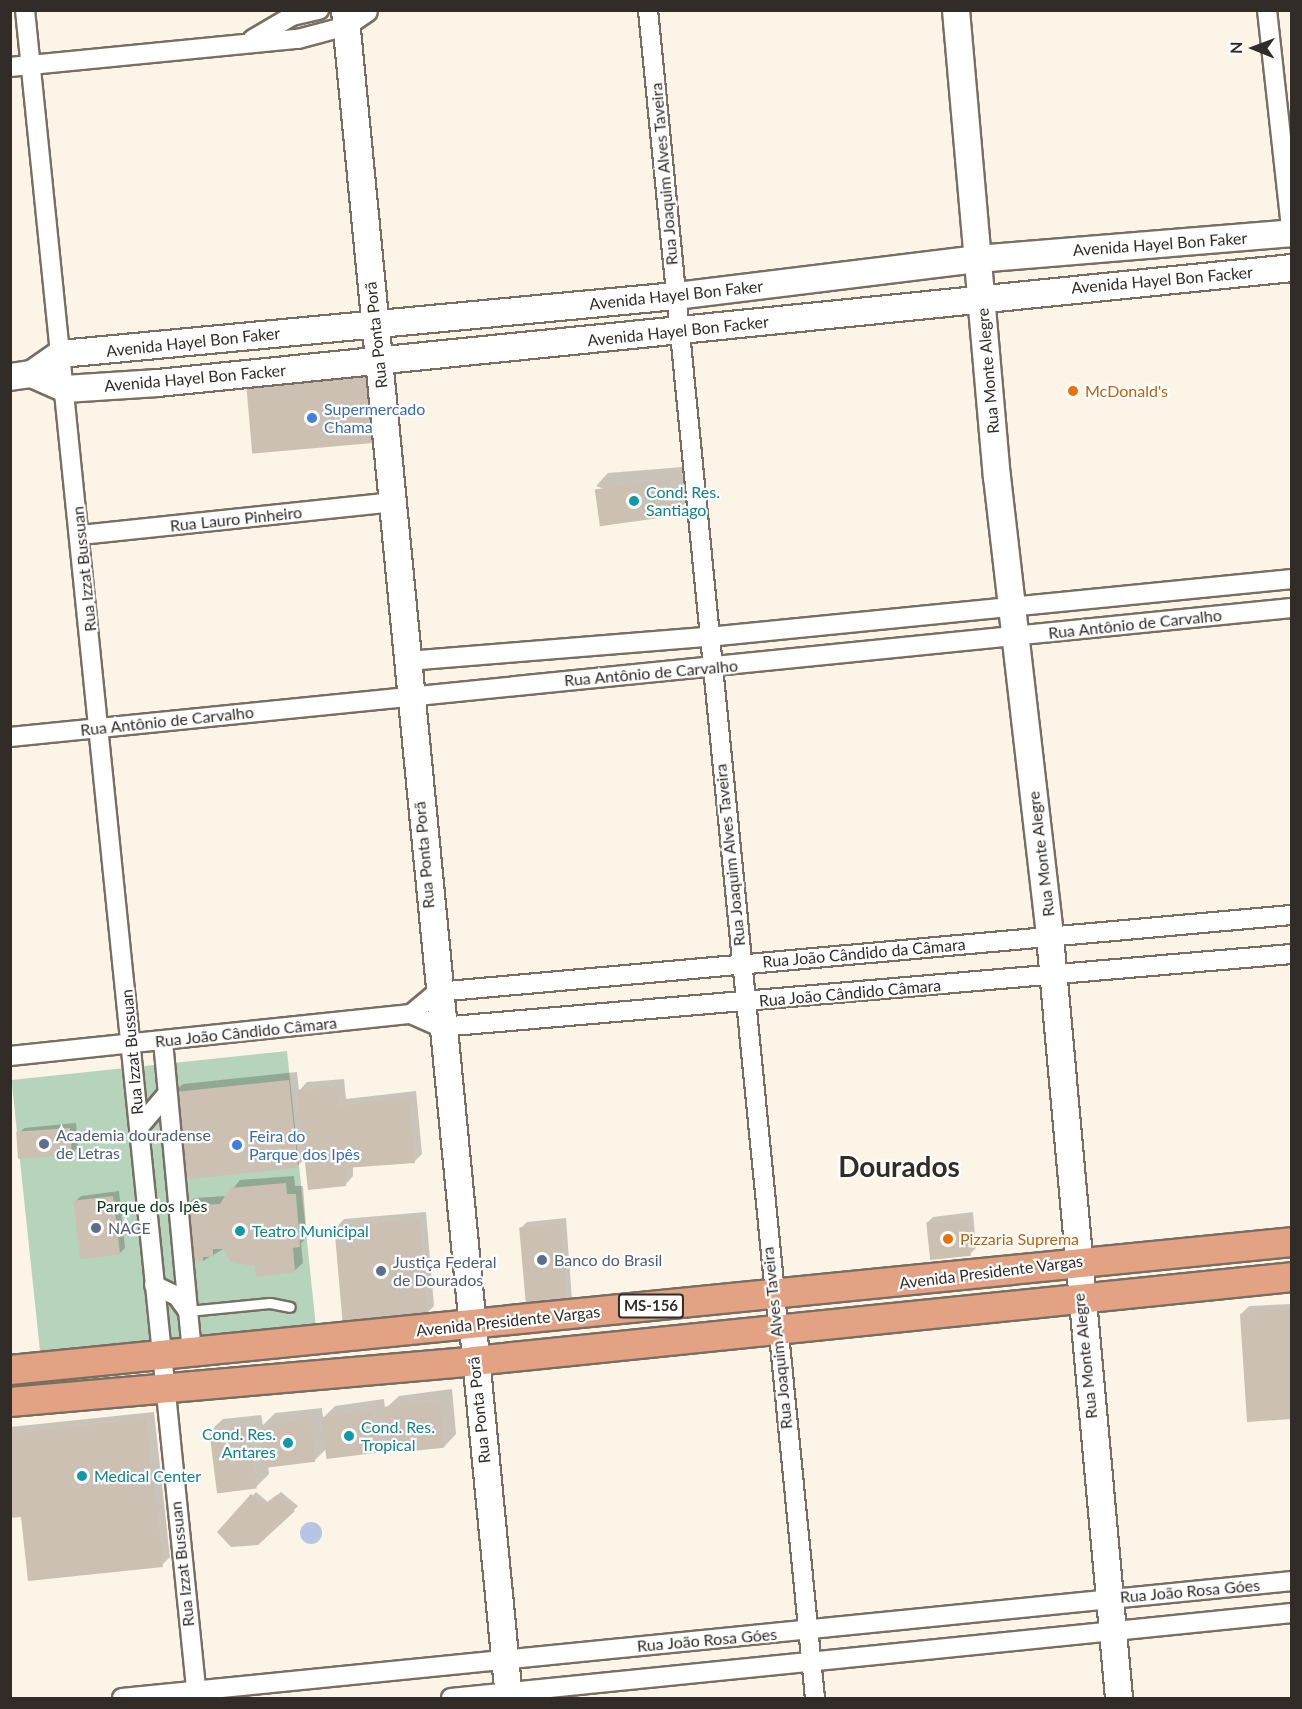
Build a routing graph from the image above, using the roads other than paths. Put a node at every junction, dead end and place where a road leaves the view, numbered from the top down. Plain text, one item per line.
1 (25, 10) edge
2 (320, 10) edge
3 (648, 10) edge
4 (956, 10) edge
5 (1267, 10) edge
6 (361, 14) edge
7 (252, 39) junction
8 (31, 65) junction
9 (10, 67) edge
10 (1291, 234) edge
11 (978, 259) junction
12 (1292, 268) edge
13 (676, 296) junction
14 (982, 297) junction
15 (375, 323) junction
16 (680, 331) junction
17 (61, 354) junction
18 (378, 360) junction
19 (21, 376) edge
20 (64, 389) junction
21 (392, 502) junction
22 (80, 535) junction
23 (1292, 579) edge
24 (1012, 606) junction
25 (1292, 608) edge
26 (1015, 636) junction
27 (708, 637) junction
28 (406, 661) junction
29 (711, 668) junction
30 (409, 696) junction
31 (100, 728) junction
32 (10, 737) edge
33 (1292, 915) edge
34 (1050, 937) junction
35 (1292, 954) edge
36 (741, 963) junction
37 (1054, 975) junction
38 (437, 992) junction
39 (745, 1002) junction
40 (411, 1014) junction
41 (440, 1027) junction
42 (163, 1041) junction
43 (132, 1044) junction
44 (10, 1056) edge
45 (167, 1094) junction
46 (139, 1127) junction
47 (1292, 1242) edge
48 (1076, 1261) junction
49 (1292, 1276) edge
50 (154, 1285) junction
51 (772, 1294) junction
52 (1079, 1296) junction
53 (290, 1307) dead end
54 (188, 1311) junction
55 (470, 1325) junction
56 (776, 1331) junction
57 (192, 1352) junction
58 (160, 1355) junction
59 (474, 1361) junction
60 (10, 1370) edge
61 (164, 1387) junction
62 (10, 1402) edge
63 (1292, 1581) edge
64 (1109, 1599) junction
65 (1292, 1614) edge
66 (808, 1631) junction
67 (1113, 1632) junction
68 (504, 1658) junction
69 (811, 1663) junction
70 (196, 1695) edge
71 (509, 1695) edge
72 (122, 1698) edge
73 (451, 1698) edge
74 (815, 1698) edge
75 (1119, 1698) edge

1 - 8 street, Rua Izzat Bussuan
2 - 7 street
3 - 13 street, Rua Joaquim Alves Taveira
4 - 11 street, Rua Monte Alegre
5 - 10 street
6 - 7 street
6 - 15 street, Rua Ponta Porã
7 - 8 street
8 - 9 street
8 - 17 street, Rua Izzat Bussuan
10 - 11 street, Avenida Hayel Bon Faker
11 - 13 street, Avenida Hayel Bon Faker
11 - 14 street, Rua Monte Alegre
12 - 14 street, Avenida Hayel Bon Facker
13 - 15 street, Avenida Hayel Bon Faker
13 - 16 street, Rua Joaquim Alves Taveira
14 - 16 street, Avenida Hayel Bon Facker
14 - 24 street, Rua Monte Alegre
15 - 17 street, Avenida Hayel Bon Faker
15 - 18 street, Rua Ponta Porã
16 - 18 street, Avenida Hayel Bon Facker
16 - 27 street, Rua Joaquim Alves Taveira
17 - 19 street
17 - 20 street, Rua Izzat Bussuan
18 - 20 street, Avenida Hayel Bon Facker
18 - 21 street, Rua Ponta Porã
19 - 20 street
20 - 22 street, Rua Izzat Bussuan
21 - 22 street, Rua Lauro Pinheiro
21 - 28 street, Rua Ponta Porã
22 - 31 street, Rua Izzat Bussuan
23 - 24 street, Rua Antônio de Carvalho
24 - 26 street, Rua Monte Alegre
24 - 27 street, Rua Antônio de Carvalho
25 - 26 street, Rua Antônio de Carvalho
26 - 29 street, Rua Antônio de Carvalho
26 - 34 street, Rua Monte Alegre
27 - 28 street, Rua Antônio de Carvalho
27 - 29 street, Rua Joaquim Alves Taveira
28 - 30 street, Rua Ponta Porã
29 - 30 street, Rua Antônio de Carvalho
29 - 36 street, Rua Joaquim Alves Taveira
30 - 31 street, Rua Antônio de Carvalho
30 - 38 street, Rua Ponta Porã
31 - 32 street, Rua Antônio de Carvalho
31 - 43 street, Rua Izzat Bussuan
33 - 34 street, Rua João Cândido da Câmara
34 - 36 street, Rua João Cândido da Câmara
34 - 37 street, Rua Monte Alegre
35 - 37 street, Rua João Cândido Câmara
36 - 38 street, Rua João Cândido da Câmara
36 - 39 street, Rua Joaquim Alves Taveira
37 - 39 street, Rua João Cândido Câmara
37 - 48 street, Rua Monte Alegre
38 - 40 street
38 - 41 street, Rua Ponta Porã
39 - 41 street, Rua João Cândido Câmara
39 - 51 street, Rua Joaquim Alves Taveira
40 - 41 street, Rua João Cândido Câmara
40 - 42 street, Rua João Cândido Câmara
41 - 55 street, Rua Ponta Porã
42 - 43 street, Rua João Cândido Câmara
42 - 45 street, Rua Izzat Bussuan
43 - 44 street, Rua João Cândido Câmara
43 - 46 street, Rua Izzat Bussuan
45 - 46 street, Rua Izzat Bussuan
45 - 54 street, Rua Izzat Bussuan
46 - 50 street, Rua Izzat Bussuan
47 - 48 main road, Avenida Presidente Vargas / MS-156
48 - 51 main road, Avenida Presidente Vargas / MS-156
48 - 52 street, Rua Monte Alegre
49 - 52 main road, Avenida Presidente Vargas
50 - 54 street
50 - 58 street, Rua Izzat Bussuan
51 - 55 main road, Avenida Presidente Vargas / MS-156
51 - 56 street, Rua Joaquim Alves Taveira
52 - 56 main road, Avenida Presidente Vargas
52 - 64 street, Rua Monte Alegre
53 - 54 lane
54 - 57 street, Rua Izzat Bussuan
55 - 57 main road, Avenida Presidente Vargas / MS-156
55 - 59 street, Rua Ponta Porã
56 - 59 main road, Avenida Presidente Vargas
56 - 66 street, Rua Joaquim Alves Taveira
57 - 58 main road, Avenida Presidente Vargas / MS-156
58 - 60 main road, Avenida Presidente Vargas / MS-156
58 - 61 street, Rua Izzat Bussuan
59 - 61 main road, Avenida Presidente Vargas
59 - 68 street, Rua Ponta Porã
61 - 62 main road, Avenida Presidente Vargas
61 - 70 street, Rua Izzat Bussuan
63 - 64 street, Rua João Rosa Góes
64 - 66 street, Rua João Rosa Góes
64 - 67 street, Rua Monte Alegre
65 - 67 street, Rua João Rosa Góes
66 - 68 street, Rua João Rosa Góes
66 - 69 street, Rua Joaquim Alves Taveira
67 - 69 street, Rua João Rosa Góes
67 - 75 street, Rua Monte Alegre
68 - 70 street, Rua João Rosa Góes
68 - 71 street, Rua Ponta Porã
69 - 71 street, Rua João Rosa Góes
69 - 74 street, Rua Joaquim Alves Taveira
70 - 72 street, Rua João Rosa Góes
71 - 73 street, Rua João Rosa Góes

